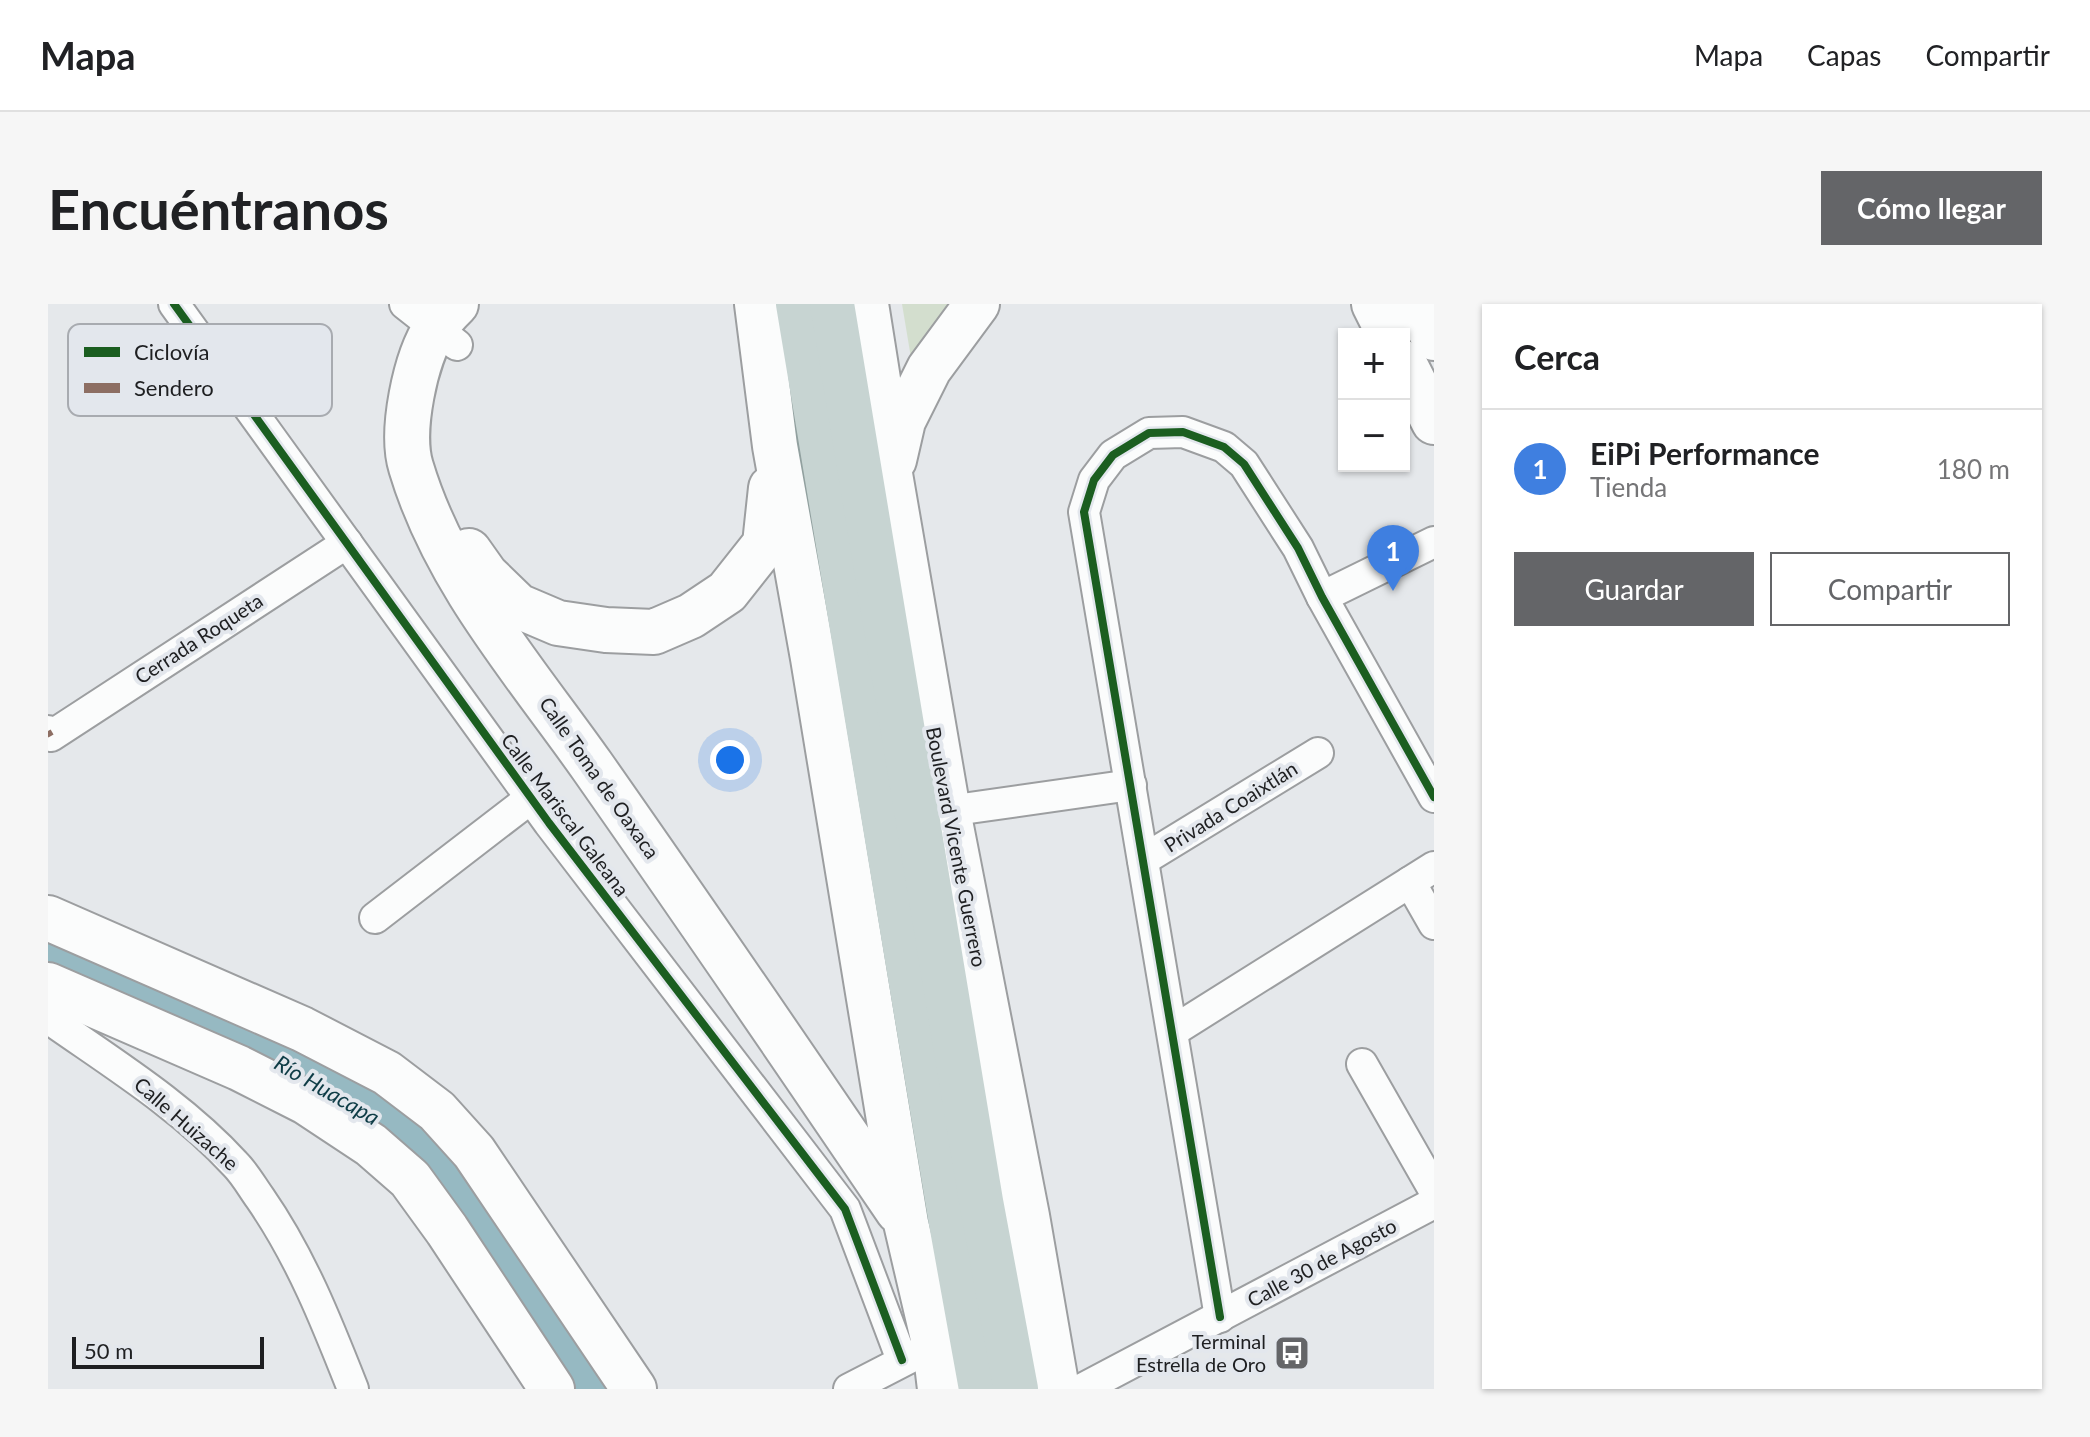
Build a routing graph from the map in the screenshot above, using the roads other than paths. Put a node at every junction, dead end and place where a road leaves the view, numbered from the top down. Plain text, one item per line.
1 (174, 304) edge
2 (491, 304) edge
3 (757, 304) edge
4 (798, 304) edge
5 (832, 304) edge
6 (866, 304) edge
7 (977, 304) edge
8 (1374, 304) edge
9 (1416, 304) edge
10 (438, 320) edge
11 (188, 324) edge
12 (1386, 328) edge
13 (1434, 338) edge
14 (1410, 375) edge
15 (255, 416) edge
16 (1434, 422) edge
17 (775, 446) junction
18 (890, 474) junction
19 (1434, 542) edge
20 (347, 543) junction
21 (1322, 597) junction
22 (50, 733) edge
23 (1318, 753) dead end
24 (1131, 785) junction
25 (1434, 797) edge
26 (531, 798) junction
27 (948, 811) junction
28 (1143, 860) junction
29 (1422, 874) edge
30 (48, 918) edge
31 (375, 918) dead end
32 (1434, 924) edge
33 (48, 985) edge
34 (48, 1018) edge
35 (1173, 1031) junction
36 (1362, 1064) dead end
37 (1434, 1190) edge
38 (1434, 1203) edge
39 (906, 1223) junction
40 (1220, 1317) junction
41 (926, 1365) edge
42 (343, 1380) edge
43 (552, 1389) edge
44 (634, 1389) edge
45 (849, 1389) edge
46 (981, 1389) edge
47 (1016, 1389) edge
48 (1057, 1389) edge
49 (1082, 1389) edge

1 - 11 street, Calle Mariscal Galeana
2 - 10 main road, Calle Toma de Oaxaca
3 - 17 main road
4 - 46 highway
5 - 47 highway, Boulevard Vicente Guerrero
6 - 18 main road, Boulevard Vicente Guerrero
7 - 18 main road
8 - 12 main road
9 - 13 main road
10 - 17 main road, Calle Toma de Oaxaca
10 - 39 main road, Calle Toma de Oaxaca
14 - 16 main road
15 - 20 street, Calle Mariscal Galeana
17 - 39 main road
18 - 27 main road, Boulevard Vicente Guerrero
19 - 21 street
20 - 22 street, Cerrada Roqueta
20 - 26 street, Calle Mariscal Galeana
21 - 24 street
21 - 25 street
23 - 28 street, Privada Coaixtlán
24 - 27 street
24 - 28 street
26 - 31 street
26 - 41 street, Calle Mariscal Galeana
27 - 48 main road, Boulevard Vicente Guerrero
28 - 35 street
29 - 32 street
29 - 35 street
30 - 44 main road
33 - 43 main road
34 - 42 street, Calle Huizache
35 - 40 street
36 - 37 street
38 - 40 street, Calle 30 de Agosto
39 - 41 main road
40 - 49 street, Calle 30 de Agosto
41 - 45 street

